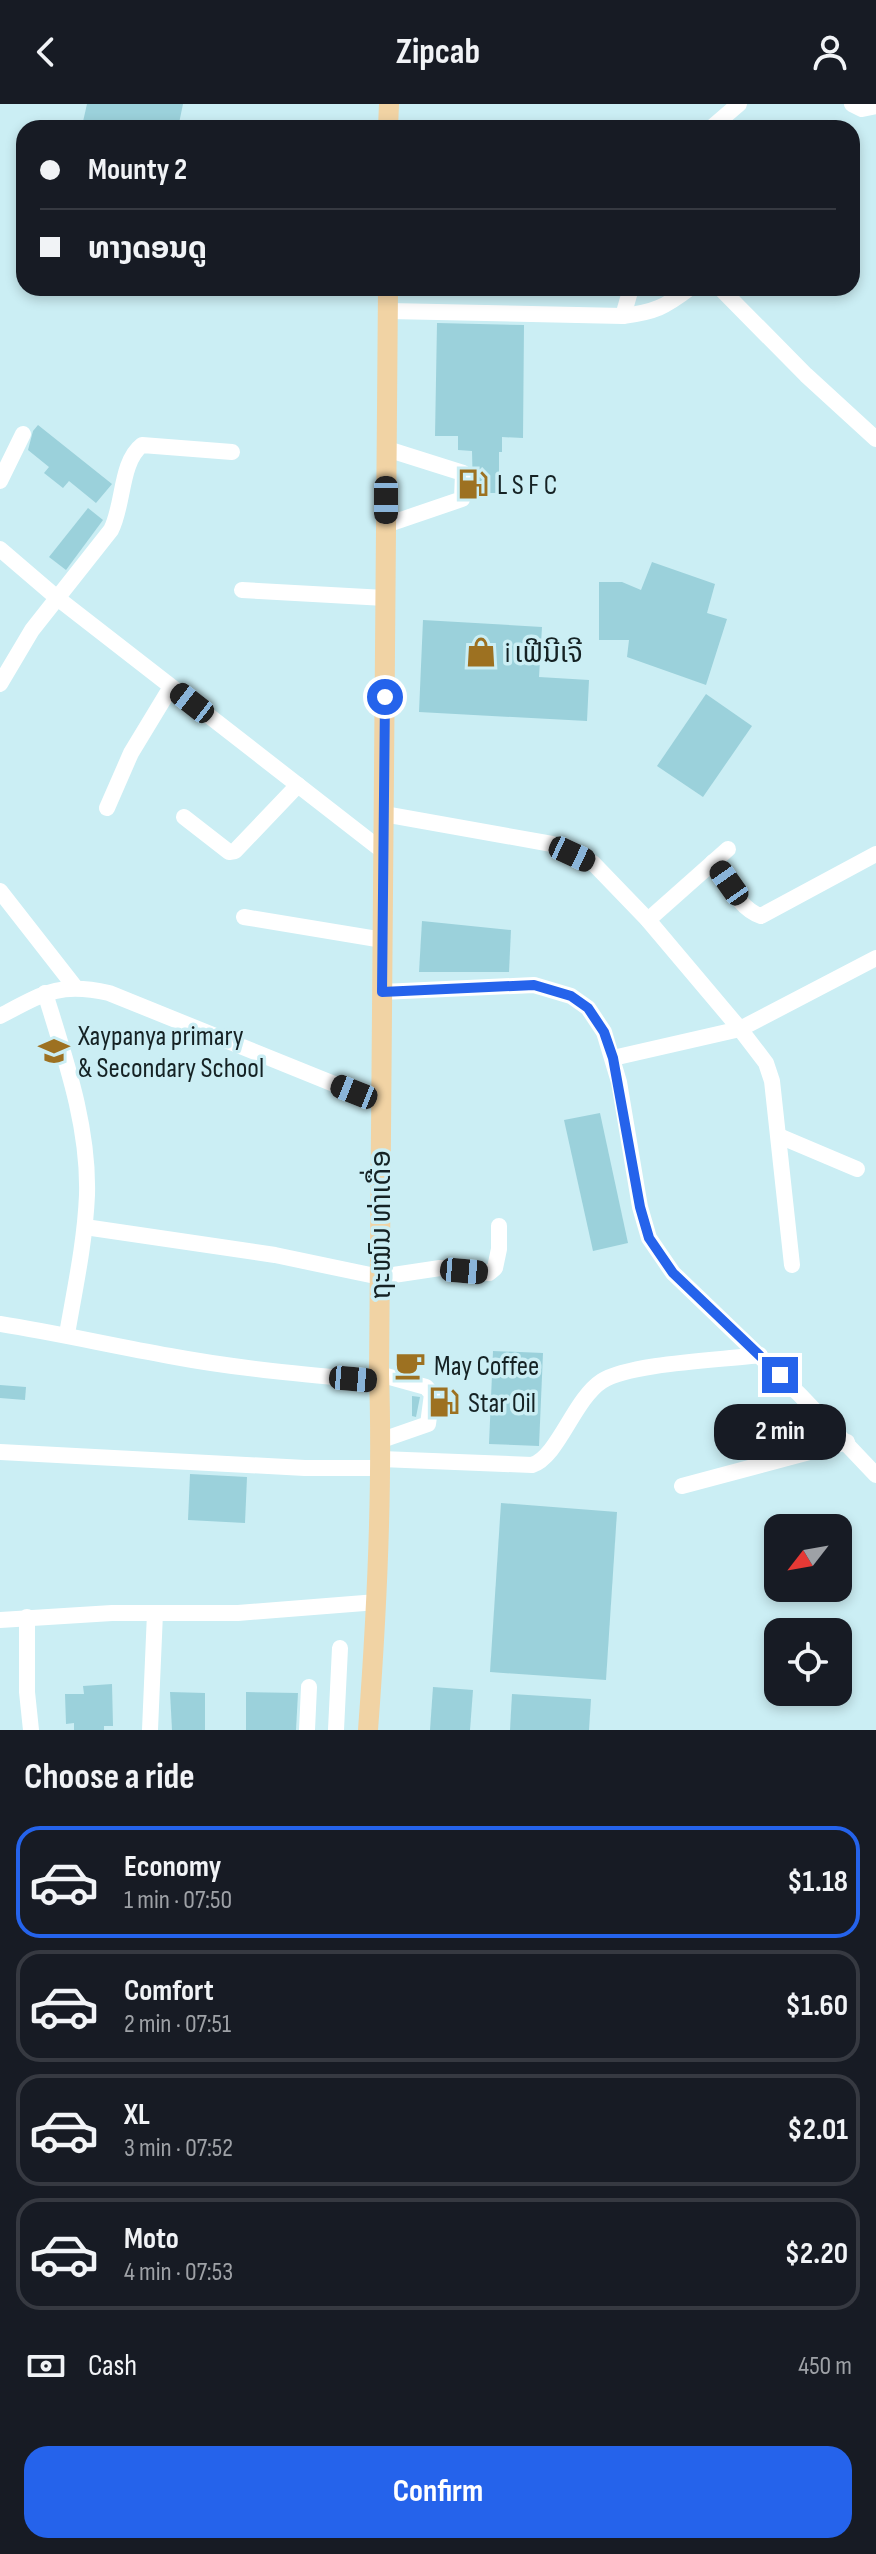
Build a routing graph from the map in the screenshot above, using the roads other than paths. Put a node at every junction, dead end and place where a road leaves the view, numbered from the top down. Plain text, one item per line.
1 (739, 104) edge
2 (852, 104) edge
3 (876, 106) edge
4 (720, 120) edge
5 (388, 296) edge
6 (629, 296) edge
7 (680, 296) edge
8 (728, 296) edge
9 (389, 311) junction
10 (623, 316) junction
11 (23, 434) dead end
12 (876, 439) edge
13 (387, 449) junction
14 (232, 452) dead end
15 (0, 481) edge
16 (386, 525) junction
17 (0, 549) edge
18 (242, 590) dead end
19 (56, 597) junction
20 (385, 598) junction
21 (0, 684) edge
22 (171, 687) junction
23 (298, 785) junction
24 (107, 808) dead end
25 (384, 814) junction
26 (184, 817) dead end
27 (728, 849) dead end
28 (384, 852) junction
29 (876, 854) edge
30 (713, 862) junction
31 (0, 891) edge
32 (244, 917) dead end
33 (648, 920) junction
34 (383, 940) junction
35 (876, 958) edge
36 (75, 987) junction
37 (382, 992) junction
38 (45, 993) junction
39 (0, 1016) edge
40 (740, 1029) junction
41 (613, 1058) junction
42 (381, 1103) junction
43 (779, 1136) junction
44 (857, 1169) dead end
45 (499, 1226) dead end
46 (85, 1227) junction
47 (792, 1265) dead end
48 (380, 1277) junction
49 (0, 1324) edge
50 (67, 1334) junction
51 (760, 1355) junction
52 (379, 1378) junction
53 (847, 1442) junction
54 (0, 1452) edge
55 (381, 1456) junction
56 (876, 1475) edge
57 (682, 1486) dead end
58 (377, 1602) junction
59 (155, 1613) junction
60 (27, 1617) junction
61 (0, 1620) edge
62 (340, 1648) dead end
63 (309, 1687) dead end
64 (31, 1730) edge
65 (150, 1730) edge
66 (307, 1730) edge
67 (336, 1730) edge
68 (368, 1730) edge

1 - 4 street
2 - 3 street
5 - 9 main road, ຖະໝົນ ທ່າເດື່ອ
6 - 10 street
7 - 10 street
8 - 12 street
9 - 10 street
9 - 13 main road, ຖະໝົນ ທ່າເດື່ອ
11 - 15 street
13 - 16 main road, ຖະໝົນ ທ່າເດື່ອ
13 - 16 street
14 - 19 street
16 - 20 main road, ຖະໝົນ ທ່າເດື່ອ
17 - 19 street
18 - 20 street
19 - 21 street
19 - 22 street
20 - 25 main road, ຖະໝົນ ທ່າເດື່ອ
22 - 23 street
22 - 24 street
23 - 26 street
23 - 28 street
25 - 28 main road, ຖະໝົນ ທ່າເດື່ອ
25 - 33 street
27 - 30 street
28 - 34 main road, ຖະໝົນ ທ່າເດື່ອ
29 - 30 street
30 - 33 street
31 - 36 street
32 - 34 street
33 - 40 street
34 - 37 main road, ຖະໝົນ ທ່າເດື່ອ
35 - 40 street
36 - 38 street
36 - 42 street
37 - 41 street
37 - 42 main road, ຖະໝົນ ທ່າເດື່ອ
38 - 39 street
38 - 46 street
40 - 41 street
40 - 43 street
41 - 51 street
42 - 48 main road, ຖະໝົນ ທ່າເດື່ອ
43 - 44 street
43 - 47 street
45 - 48 street
46 - 48 street
46 - 50 street
48 - 52 main road, ຖະໝົນ ທ່າເດື່ອ
49 - 50 street
50 - 52 street
51 - 53 street
51 - 55 street
52 - 55 main road, ຖະໝົນ ທ່າເດື່ອ
52 - 55 street
53 - 56 street
53 - 57 street
54 - 55 street
55 - 58 main road, ຖະໝົນ ທ່າເດື່ອ
58 - 59 street
58 - 68 main road, ຖະໝົນ ທ່າເດື່ອ
59 - 60 street
59 - 65 street
60 - 61 street
60 - 64 street
62 - 67 street
63 - 66 street

